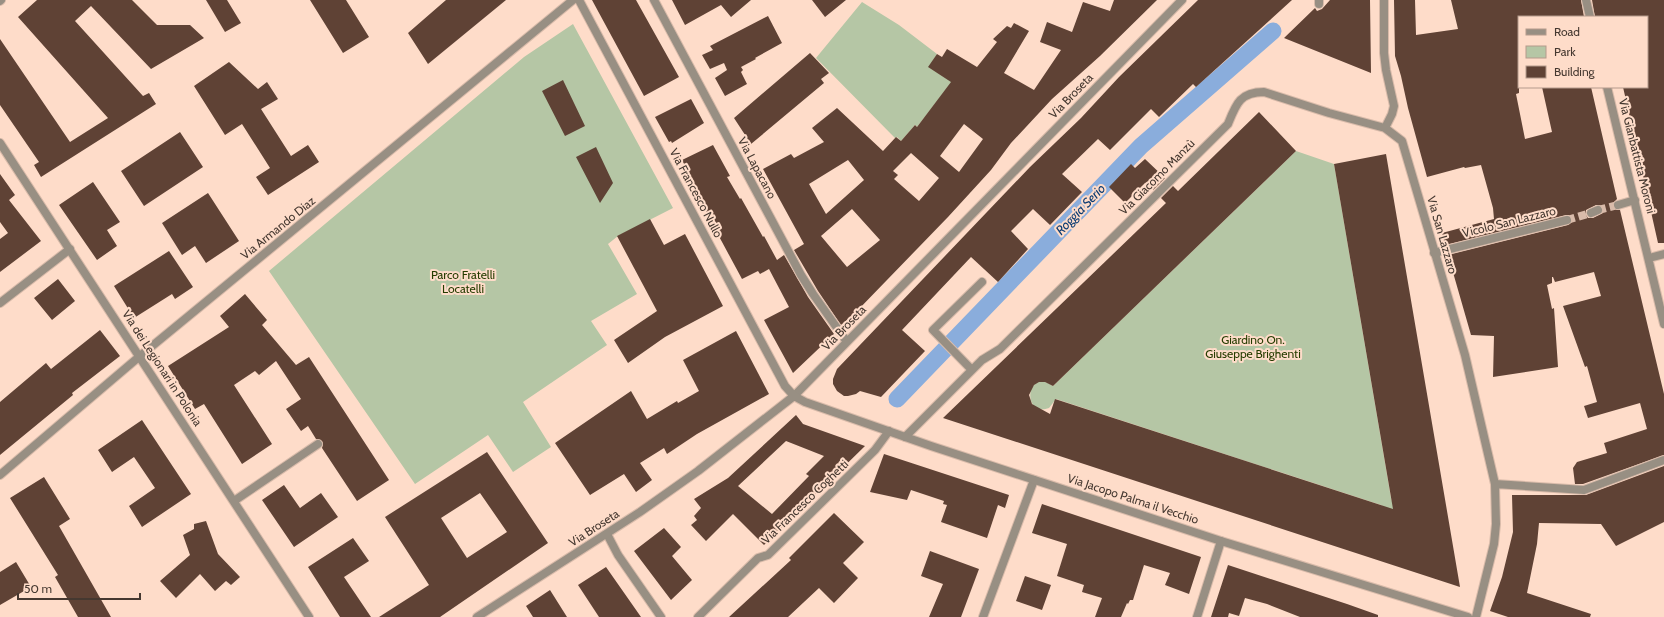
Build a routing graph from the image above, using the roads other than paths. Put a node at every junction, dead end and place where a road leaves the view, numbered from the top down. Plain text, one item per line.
1 (573, 0) edge
2 (579, 0) edge
3 (654, 0) edge
4 (1182, 0) edge
5 (1384, 0) edge
6 (1586, 0) edge
7 (1590, 16) edge
8 (1607, 88) edge
9 (1385, 128) junction
10 (0, 143) edge
11 (1635, 200) junction
12 (1618, 205) tunnel mouth
13 (1566, 220) tunnel mouth
14 (70, 249) junction
15 (1434, 253) junction
16 (1664, 254) edge
17 (1649, 258) junction
18 (982, 282) dead end
19 (0, 303) edge
20 (1664, 324) edge
21 (847, 342) junction
22 (140, 356) junction
23 (972, 370) junction
24 (794, 396) junction
25 (889, 431) junction
26 (905, 437) junction
27 (318, 444) dead end
28 (1664, 460) edge
29 (0, 476) edge
30 (1034, 480) junction
31 (1496, 484) junction
32 (234, 501) junction
33 (607, 534) junction
34 (1221, 541) junction
35 (309, 617) edge
36 (477, 617) edge
37 (661, 617) edge
38 (698, 617) edge
39 (983, 617) edge
40 (1197, 617) edge
41 (1468, 617) edge
42 (1476, 617) edge

1 - 22 street, Via Armando Diaz
2 - 24 street, Via Francesco Nullo
3 - 21 street, Via Lapacano
4 - 21 street, Via Broseta
5 - 9 street
6 - 7 street
8 - 11 street, Via Gianbattista Moroni
9 - 15 street, Via San Lazzaro
9 - 23 street, Via Giacomo Manzù
10 - 14 street, Via dei Legionari in Polonia
11 - 12 street
11 - 17 street, Via Gianbattista Moroni
13 - 15 street, Vicolo San Lazzaro
14 - 19 street
14 - 22 street, Via dei Legionari in Polonia
15 - 31 street, Via San Lazzaro
16 - 17 street
17 - 20 street, Via Gianbattista Moroni
18 - 23 street
21 - 24 street, Via Broseta
22 - 29 street, Via Armando Diaz
22 - 32 street, Via dei Legionari in Polonia
23 - 26 street, Via Giacomo Manzù
24 - 25 street, Via Jacopo Palma il Vecchio
24 - 33 street, Via Broseta
25 - 26 street, Via Jacopo Palma il Vecchio
25 - 38 street, Via Francesco Coghetti
26 - 30 street, Via Jacopo Palma il Vecchio
27 - 32 street
28 - 31 street
30 - 34 street, Via Jacopo Palma il Vecchio
30 - 39 street
31 - 42 street, Via San Lazzaro
32 - 35 street, Via dei Legionari in Polonia
33 - 36 street, Via Broseta
33 - 37 street
34 - 40 street
34 - 41 street, Via Jacopo Palma il Vecchio

